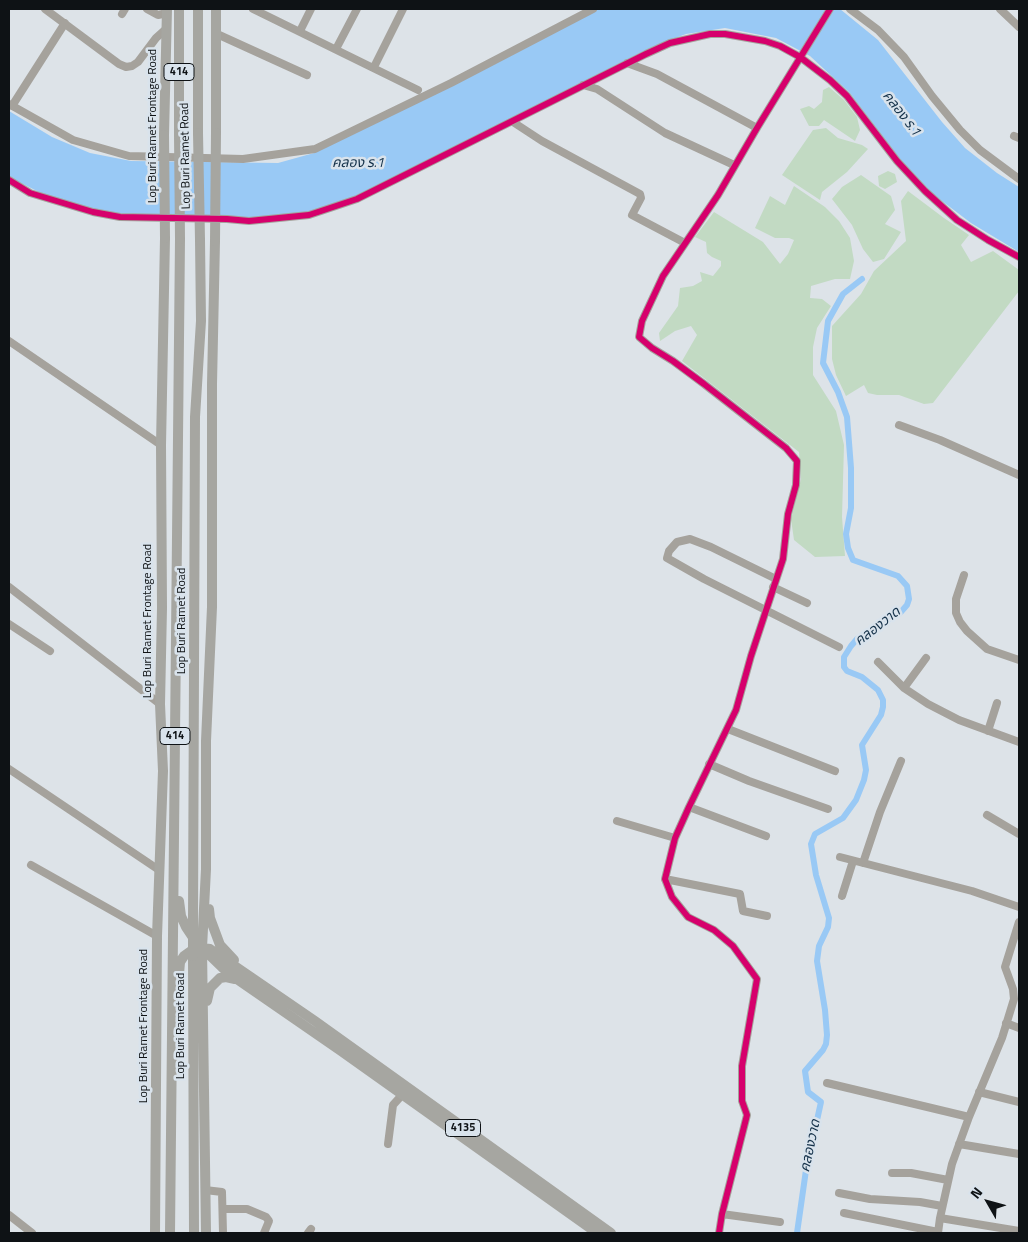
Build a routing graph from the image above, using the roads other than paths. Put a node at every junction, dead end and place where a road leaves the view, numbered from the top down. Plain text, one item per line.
1 (45, 9) edge
2 (147, 9) edge
3 (179, 9) edge
4 (198, 9) edge
5 (216, 9) edge
6 (253, 9) edge
7 (311, 9) edge
8 (357, 9) edge
9 (403, 9) edge
10 (593, 9) edge
11 (830, 9) edge
12 (850, 9) edge
13 (1000, 9) edge
14 (167, 11) edge
15 (65, 23) junction
16 (1019, 27) edge
17 (166, 29) junction
18 (300, 31) junction
19 (216, 34) junction
20 (336, 49) junction
21 (800, 57) junction
22 (627, 63) junction
23 (374, 67) junction
24 (307, 75) dead end
25 (583, 86) junction
26 (418, 90) dead end
27 (10, 105) edge
28 (513, 122) junction
29 (756, 128) junction
30 (734, 165) junction
31 (1019, 179) edge
32 (9, 180) edge
33 (685, 243) junction
34 (1019, 257) edge
35 (201, 321) junction
36 (9, 341) edge
37 (177, 417) junction
38 (195, 417) junction
39 (899, 425) dead end
40 (161, 444) junction
41 (211, 444) junction
42 (1019, 475) edge
43 (964, 575) dead end
44 (775, 583) junction
45 (9, 587) edge
46 (807, 603) dead end
47 (766, 610) junction
48 (9, 624) edge
49 (175, 632) junction
50 (839, 647) dead end
51 (50, 651) dead end
52 (926, 658) dead end
53 (1019, 660) edge
54 (878, 662) dead end
55 (904, 688) junction
56 (997, 702) dead end
57 (160, 704) junction
58 (728, 729) junction
59 (988, 731) junction
60 (1019, 742) edge
61 (901, 761) dead end
62 (709, 764) junction
63 (9, 769) edge
64 (163, 770) junction
65 (835, 772) dead end
66 (689, 807) junction
67 (828, 809) dead end
68 (987, 815) dead end
69 (617, 821) dead end
70 (1019, 834) edge
71 (766, 836) dead end
72 (675, 838) junction
73 (840, 857) dead end
74 (854, 861) junction
75 (863, 863) junction
76 (31, 865) dead end
77 (206, 868) junction
78 (159, 870) junction
79 (174, 878) junction
80 (665, 879) junction
81 (842, 896) dead end
82 (1019, 907) edge
83 (767, 916) dead end
84 (1019, 922) edge
85 (1018, 932) edge
86 (157, 936) junction
87 (202, 948) junction
88 (241, 976) junction
89 (203, 1023) junction
90 (1006, 1023) junction
91 (1019, 1028) edge
92 (173, 1053) junction
93 (827, 1083) dead end
94 (979, 1092) junction
95 (402, 1095) junction
96 (1019, 1102) edge
97 (969, 1117) junction
98 (388, 1144) dead end
99 (960, 1144) junction
100 (204, 1149) junction
101 (1019, 1154) edge
102 (892, 1172) dead end
103 (948, 1180) junction
104 (205, 1190) junction
105 (839, 1193) dead end
106 (942, 1206) junction
107 (223, 1209) junction
108 (844, 1213) dead end
109 (722, 1214) junction
110 (9, 1215) edge
111 (940, 1218) junction
112 (780, 1222) dead end
113 (906, 1229) edge
114 (1019, 1231) edge
115 (32, 1233) edge
116 (155, 1233) edge
117 (170, 1233) edge
118 (195, 1233) edge
119 (206, 1233) edge
120 (224, 1233) edge
121 (264, 1233) edge
122 (595, 1233) edge
123 (611, 1233) edge
124 (719, 1233) edge
125 (938, 1233) edge

1 - 15 street
2 - 14 street
3 - 37 main road, Lop Buri Ramet Road / 414, bridge
4 - 35 main road, Lop Buri Ramet Road / 414, bridge
5 - 19 main road, 414
6 - 18 street
7 - 18 street
8 - 20 street
9 - 23 street
10 - 27 street
11 - 21 street
12 - 31 street
13 - 16 street
14 - 17 main road, Lop Buri Ramet Frontage Road / 414
15 - 17 street
15 - 27 street
17 - 40 main road, Lop Buri Ramet Frontage Road / 414, bridge
18 - 20 street
19 - 24 street
19 - 41 main road, 414, bridge
20 - 23 street
21 - 22 street
21 - 29 street
21 - 34 street
22 - 25 street
22 - 29 street
23 - 26 street
25 - 28 street
25 - 30 street
28 - 32 street
28 - 33 street
29 - 30 street
30 - 33 street
33 - 44 street
35 - 38 main road, Lop Buri Ramet Road / 414
35 - 41 main road
36 - 40 street
37 - 38 main road
37 - 49 main road, Lop Buri Ramet Road / 414
38 - 118 main road, Lop Buri Ramet Road / 414, bridge
39 - 42 street
40 - 57 main road, Lop Buri Ramet Frontage Road / 414
41 - 77 main road, 414
43 - 53 street
44 - 46 street
44 - 47 street
44 - 47 street
45 - 57 street
47 - 50 street
47 - 58 street
48 - 51 street
49 - 64 main road
49 - 79 main road, Lop Buri Ramet Road / 414
52 - 55 street
54 - 55 street
55 - 59 street
56 - 59 street
57 - 64 main road, Lop Buri Ramet Frontage Road / 414
58 - 62 street
58 - 65 street
59 - 60 street
61 - 75 street
62 - 66 street
62 - 67 street
63 - 78 street
64 - 78 main road, Lop Buri Ramet Frontage Road / 414
66 - 71 street
66 - 72 street
68 - 70 street
69 - 72 street
72 - 80 street
73 - 74 street
74 - 75 street
74 - 81 street
75 - 82 street
76 - 86 street
77 - 87 main road, 414
77 - 88 main road
78 - 86 main road, Lop Buri Ramet Frontage Road / 414
79 - 87 main road, 4135
79 - 92 main road, Lop Buri Ramet Road / 414
80 - 83 street
80 - 109 street
84 - 85 street
85 - 90 street
86 - 116 main road, Lop Buri Ramet Frontage Road / 414
87 - 88 main road, 4135
87 - 89 main road, 414
87 - 92 main road
88 - 89 main road
88 - 95 main road, 4135
88 - 123 main road, 4135
89 - 100 main road, 414
90 - 91 street
90 - 94 street
92 - 117 main road, Lop Buri Ramet Road / 414
93 - 97 street
94 - 96 street
94 - 97 street
95 - 98 street
95 - 122 main road, 4135
97 - 99 street
99 - 101 street
99 - 103 street
100 - 104 main road, 414
100 - 118 main road
102 - 103 street
103 - 106 street
104 - 107 street
104 - 119 main road, 414
105 - 106 street
106 - 111 street
107 - 120 street
107 - 121 street
108 - 113 street
109 - 112 street
109 - 124 street
110 - 115 street
111 - 114 street
111 - 125 street
113 - 125 street

